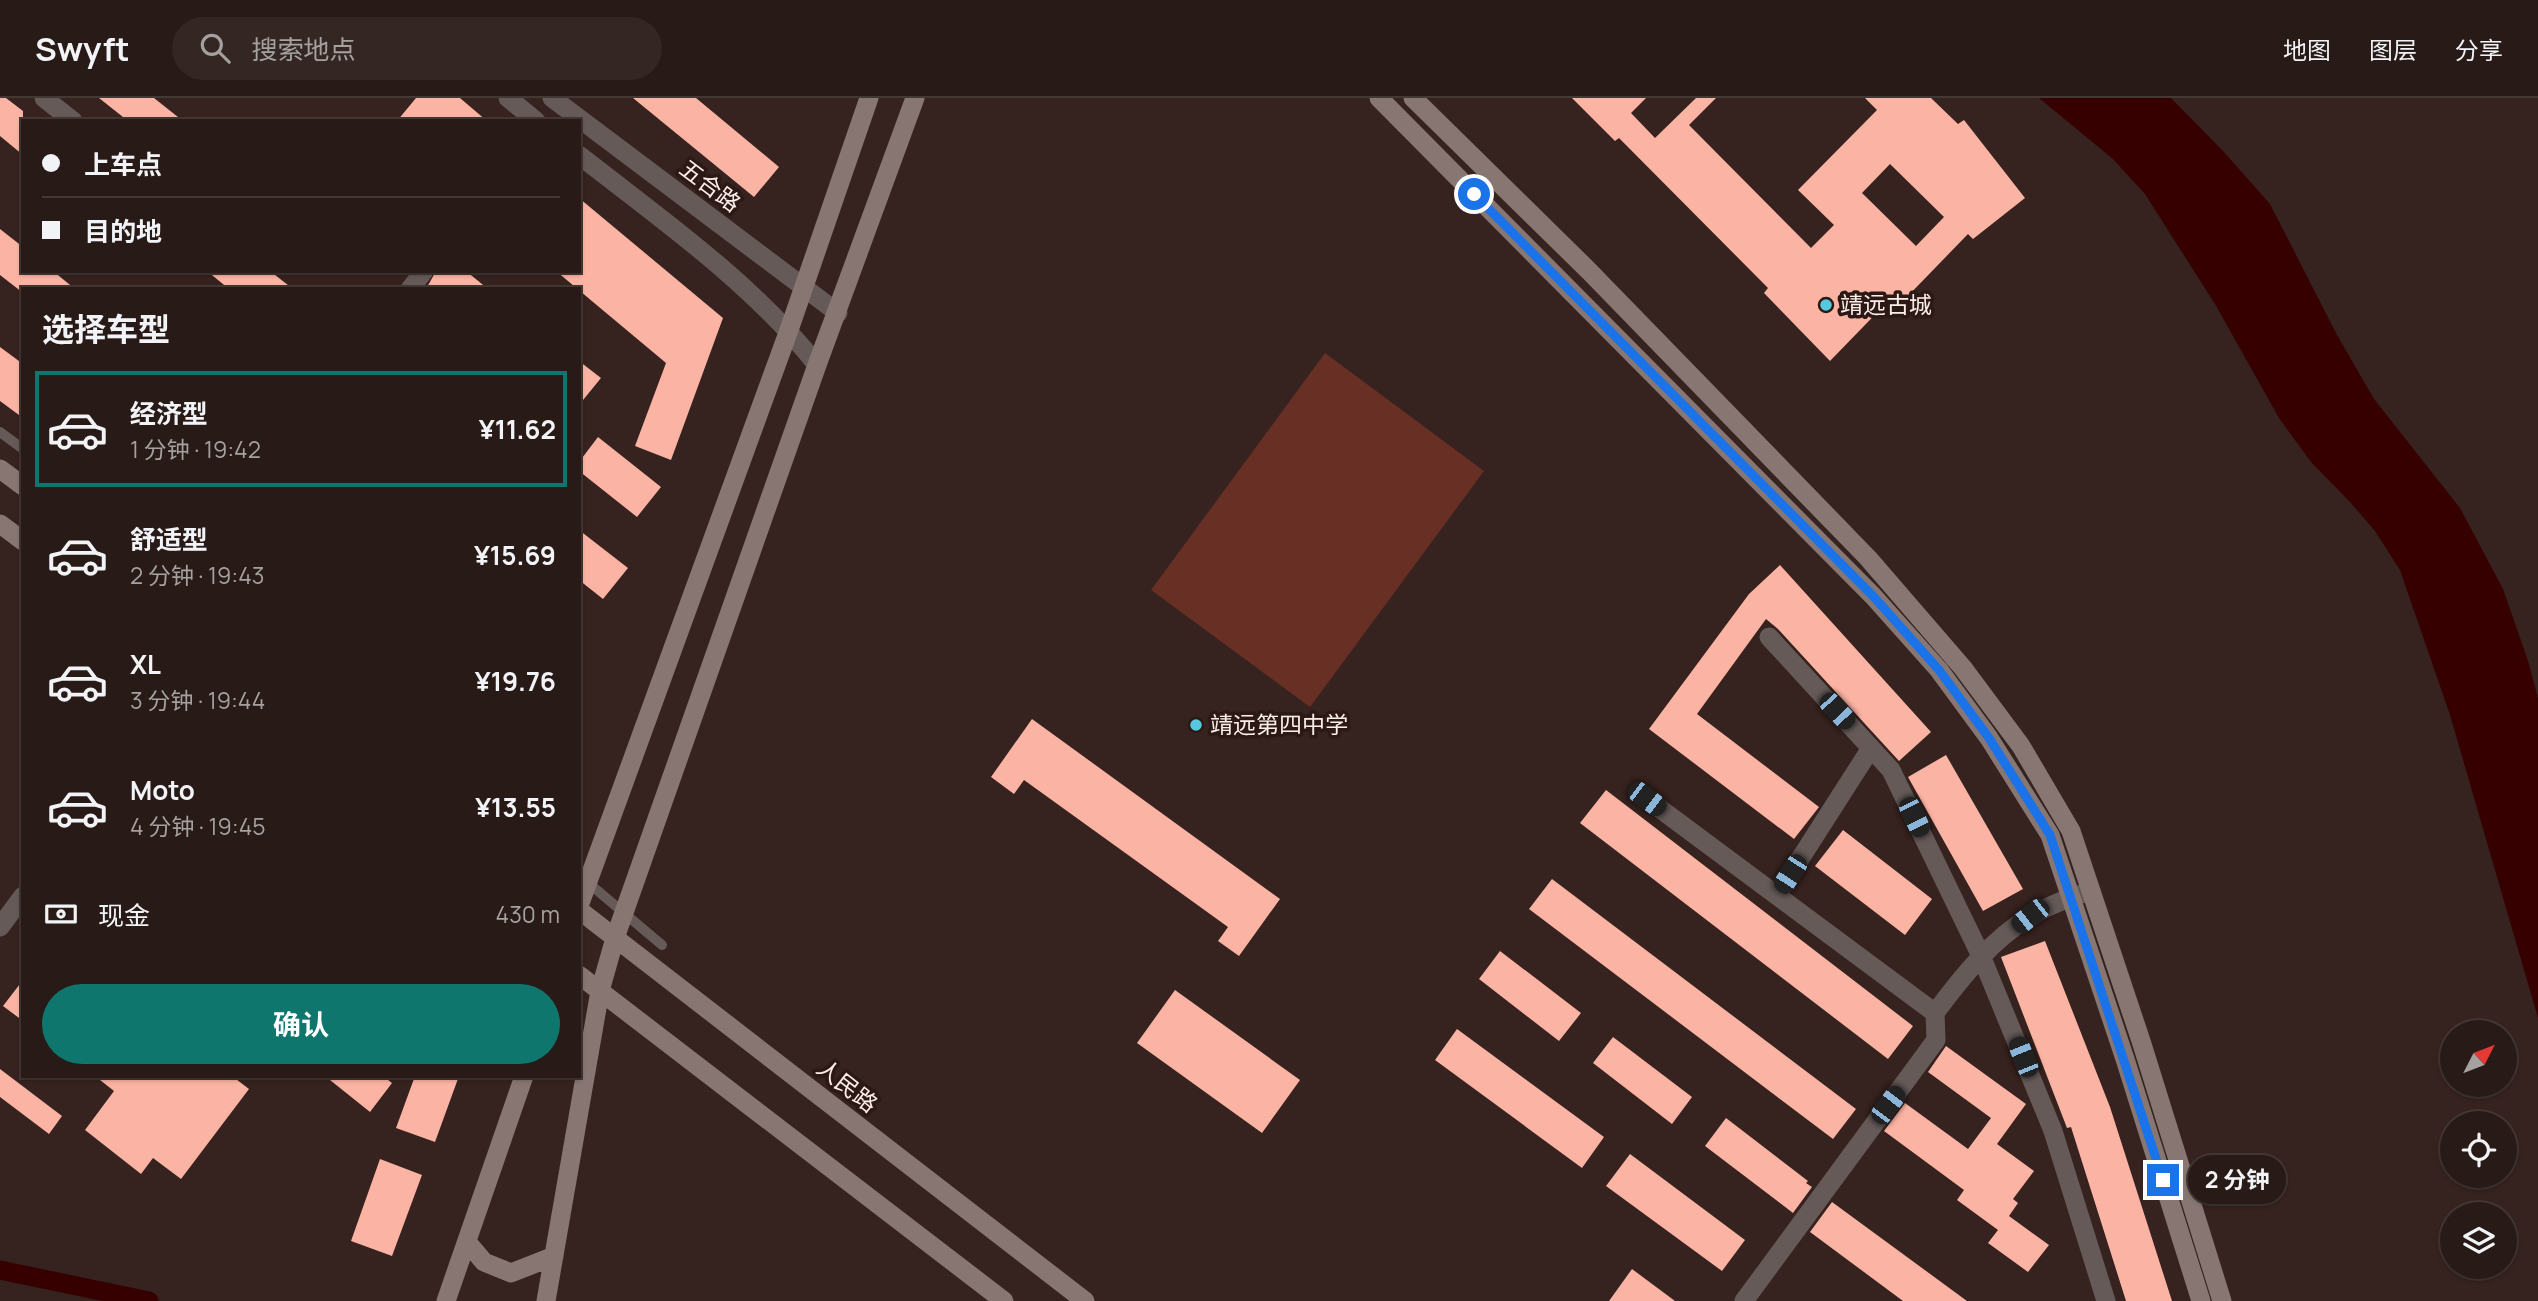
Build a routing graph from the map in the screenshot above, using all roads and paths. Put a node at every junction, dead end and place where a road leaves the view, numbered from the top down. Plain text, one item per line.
1 (44, 98) edge
2 (508, 98) edge
3 (552, 98) edge
4 (869, 98) edge
5 (915, 98) edge
6 (1379, 98) edge
7 (1413, 98) edge
8 (70, 119) edge
9 (534, 119) edge
10 (580, 119) edge
11 (581, 120) edge
12 (581, 157) edge
13 (422, 273) edge
14 (412, 287) edge
15 (803, 287) junction
16 (838, 313) junction
17 (789, 330) junction
18 (817, 365) junction
19 (0, 432) edge
20 (21, 448) edge
21 (0, 469) edge
22 (21, 485) edge
23 (0, 524) edge
24 (21, 540) edge
25 (1769, 637) dead end
26 (1871, 748) junction
27 (1647, 799) dead end
28 (584, 879) edge
29 (2091, 891) junction
30 (1777, 895) junction
31 (581, 896) edge
32 (2071, 897) junction
33 (21, 899) edge
34 (581, 910) edge
35 (623, 911) junction
36 (0, 927) edge
37 (615, 938) junction
38 (662, 945) dead end
39 (1982, 958) junction
40 (581, 977) edge
41 (600, 991) junction
42 (1935, 1013) junction
43 (523, 1078) edge
44 (467, 1242) junction
45 (554, 1256) junction
46 (446, 1301) edge
47 (546, 1301) edge
48 (1004, 1301) edge
49 (1085, 1301) edge
50 (1744, 1301) edge
51 (2106, 1301) edge
52 (2201, 1301) edge
53 (2222, 1301) edge

1 - 8 street
2 - 9 street
3 - 10 street, 五合路
4 - 15 main road
5 - 16 main road
6 - 32 main road
7 - 29 main road
11 - 15 street, 五合路
12 - 17 street
13 - 14 street
15 - 16 street, 五合路
15 - 17 main road
16 - 18 main road
17 - 18 street
17 - 28 main road
18 - 35 main road
19 - 20 lane
21 - 22 main road
23 - 24 main road
25 - 26 street
26 - 30 street
26 - 39 street
27 - 30 street
28 - 31 main road
28 - 35 lane
29 - 32 street
29 - 53 main road
30 - 42 street
32 - 39 street
32 - 52 main road
33 - 36 street
34 - 37 main road, 人民路
35 - 37 main road
35 - 38 lane
37 - 41 main road
37 - 49 main road, 人民路
39 - 42 street
39 - 51 street
40 - 41 main road
41 - 45 main road
41 - 48 main road
42 - 50 street
43 - 44 main road
44 - 45 main road
44 - 46 main road
45 - 47 main road

